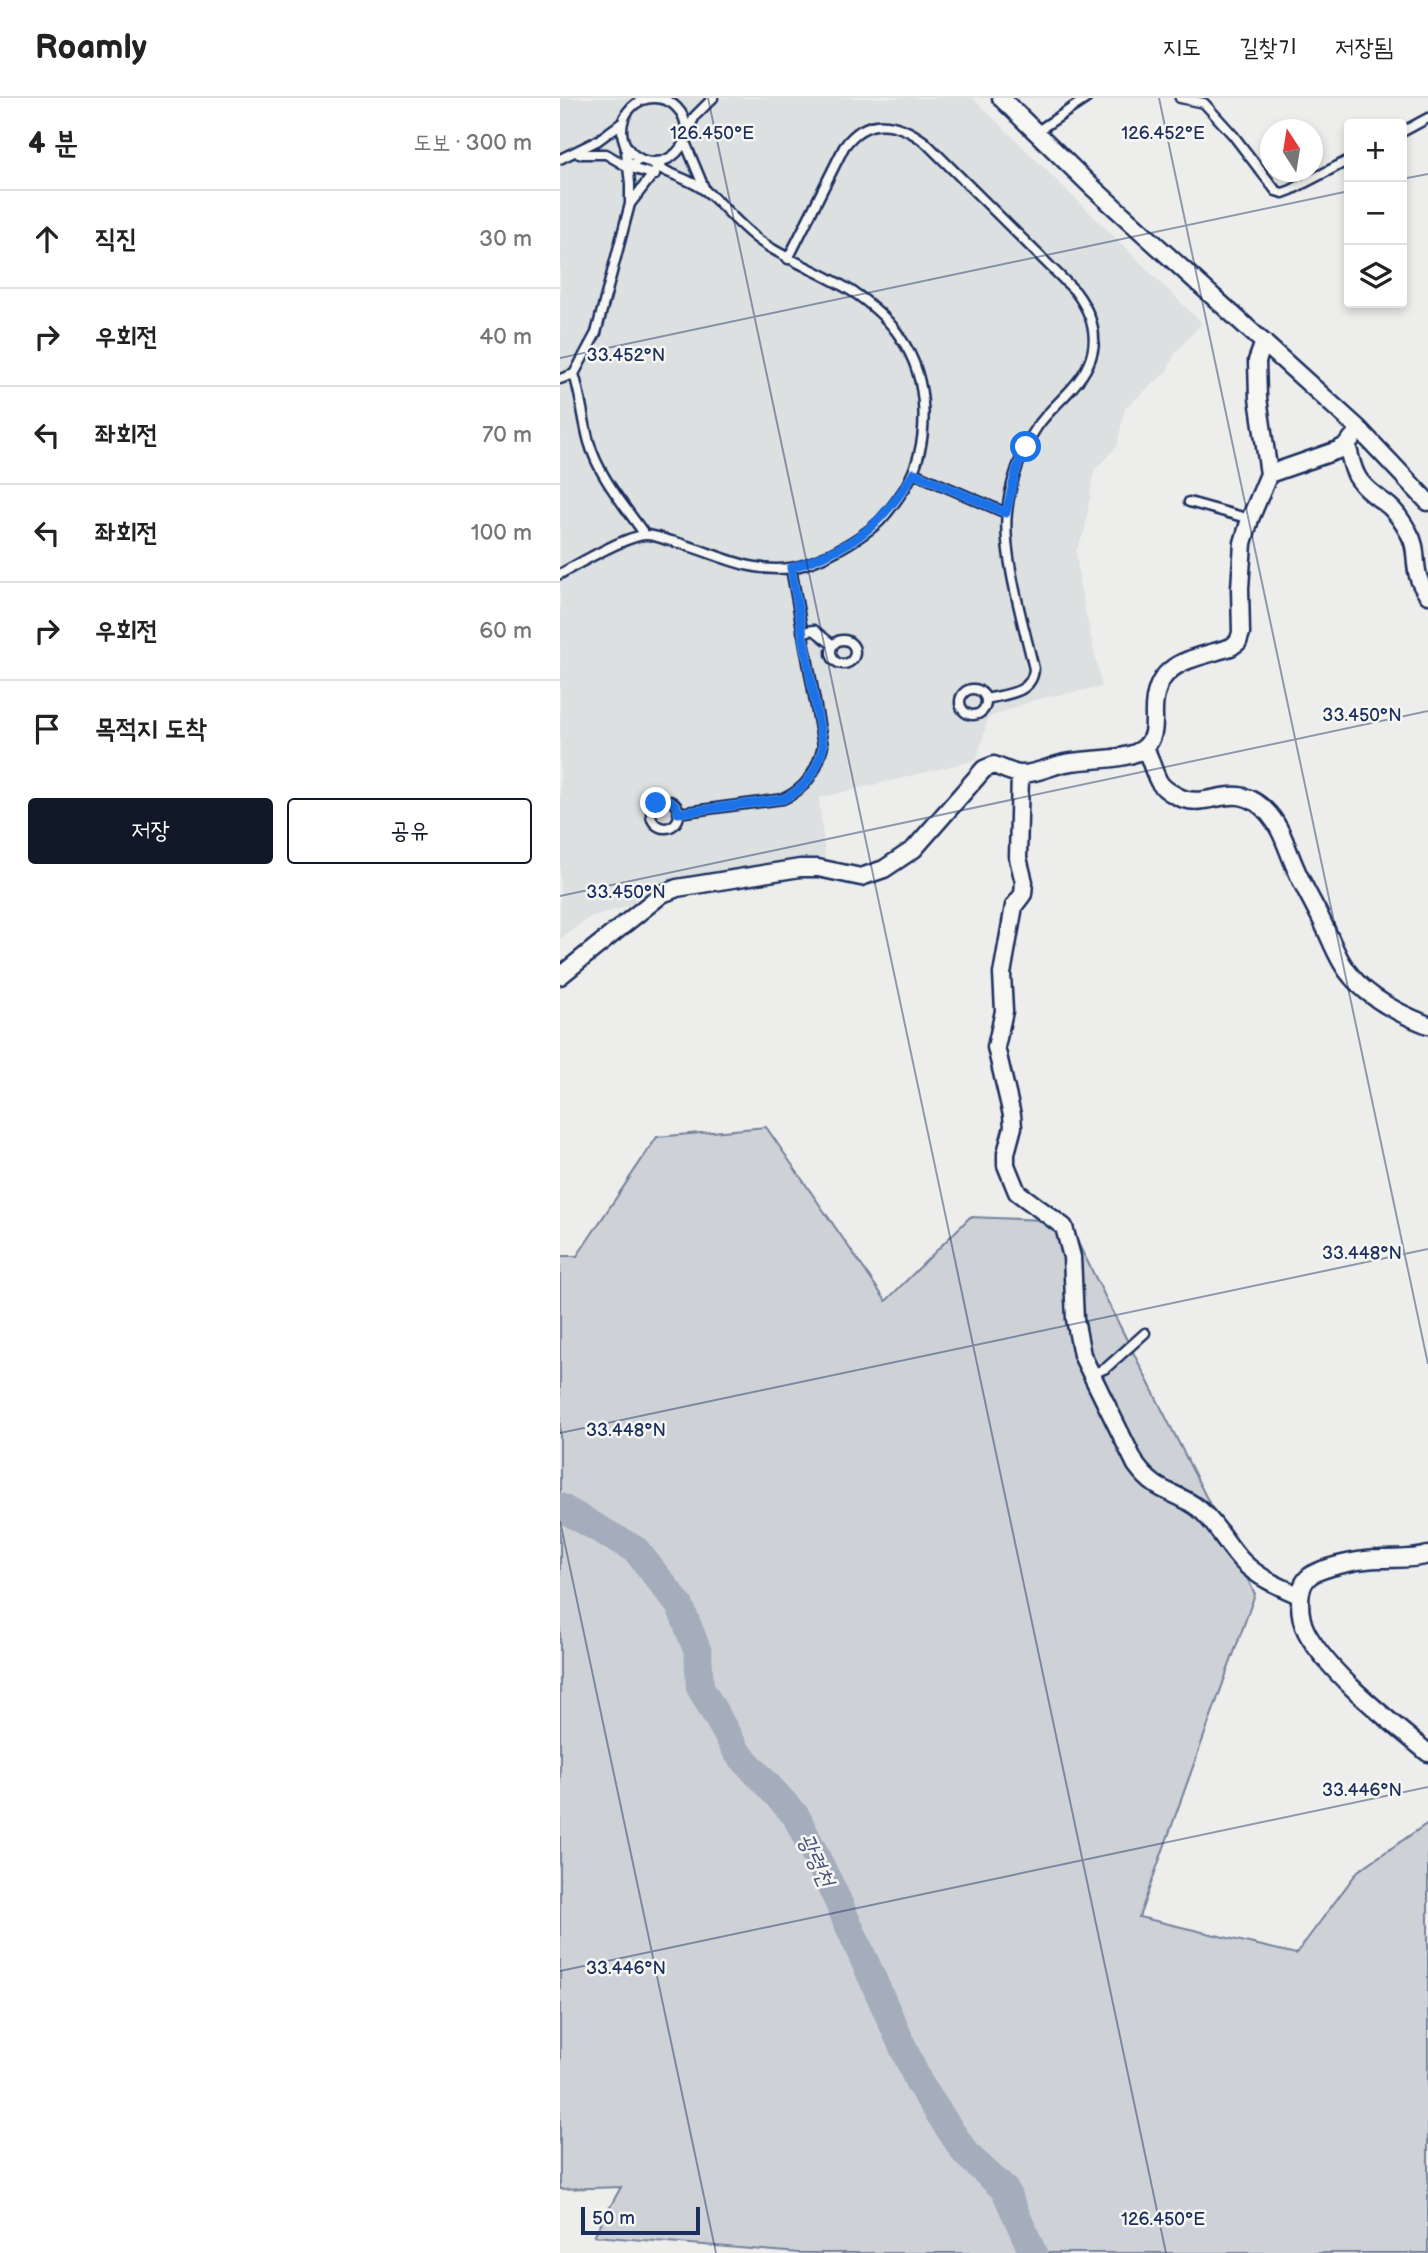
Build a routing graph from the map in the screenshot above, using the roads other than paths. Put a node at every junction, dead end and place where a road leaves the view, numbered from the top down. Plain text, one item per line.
1 (713, 98) edge
2 (1001, 98) edge
3 (1087, 98) edge
4 (1180, 98) edge
5 (667, 99) edge
6 (1206, 101) edge
7 (1428, 118) edge
8 (623, 122) junction
9 (1407, 129) edge
10 (687, 132) junction
11 (1036, 132) junction
12 (685, 142) junction
13 (625, 144) junction
14 (574, 155) junction
15 (560, 159) edge
16 (640, 159) junction
17 (1344, 163) edge
18 (658, 164) junction
19 (628, 167) junction
20 (668, 173) junction
21 (652, 176) junction
22 (705, 190) junction
23 (630, 204) junction
24 (788, 258) junction
25 (1264, 342) junction
26 (574, 374) junction
27 (560, 379) edge
28 (1358, 428) junction
29 (1348, 445) junction
30 (914, 473) junction
31 (1269, 474) junction
32 (1189, 502) dead end
33 (1428, 502) edge
34 (1006, 513) junction
35 (1250, 519) junction
36 (645, 535) junction
37 (791, 568) junction
38 (560, 574) edge
39 (1428, 595) edge
40 (802, 632) junction
41 (833, 645) dead end
42 (986, 699) dead end
43 (1145, 747) junction
44 (1020, 774) junction
45 (678, 813) dead end
46 (560, 976) edge
47 (1428, 1025) edge
48 (1145, 1333) dead end
49 (1090, 1375) junction
50 (1428, 1555) edge
51 (1294, 1593) dead end
52 (1428, 1753) edge

1 - 10 lane
2 - 11 street
3 - 11 lane
4 - 6 lane
5 - 8 lane
5 - 10 lane
6 - 17 lane
7 - 9 lane
8 - 13 lane
8 - 14 lane
10 - 12 lane
11 - 25 street
12 - 18 lane
12 - 22 lane
13 - 16 lane
13 - 19 lane
14 - 15 lane
14 - 19 lane
16 - 18 lane
16 - 19 lane
18 - 20 lane
18 - 21 lane
19 - 21 lane
19 - 23 lane
20 - 21 lane
20 - 22 lane
21 - 23 lane
22 - 24 lane
23 - 26 lane
24 - 30 lane
24 - 34 lane
25 - 28 street
25 - 31 street
26 - 27 lane
26 - 36 lane
28 - 29 street
28 - 33 street
29 - 31 street
29 - 39 street
30 - 34 lane
30 - 37 lane
31 - 35 street
32 - 35 lane
34 - 42 lane
35 - 43 street
36 - 37 lane
36 - 38 lane
37 - 40 lane
40 - 41 lane
40 - 45 lane
43 - 44 street
43 - 47 street
44 - 46 street
44 - 49 street
48 - 49 lane
49 - 51 street
50 - 52 street

